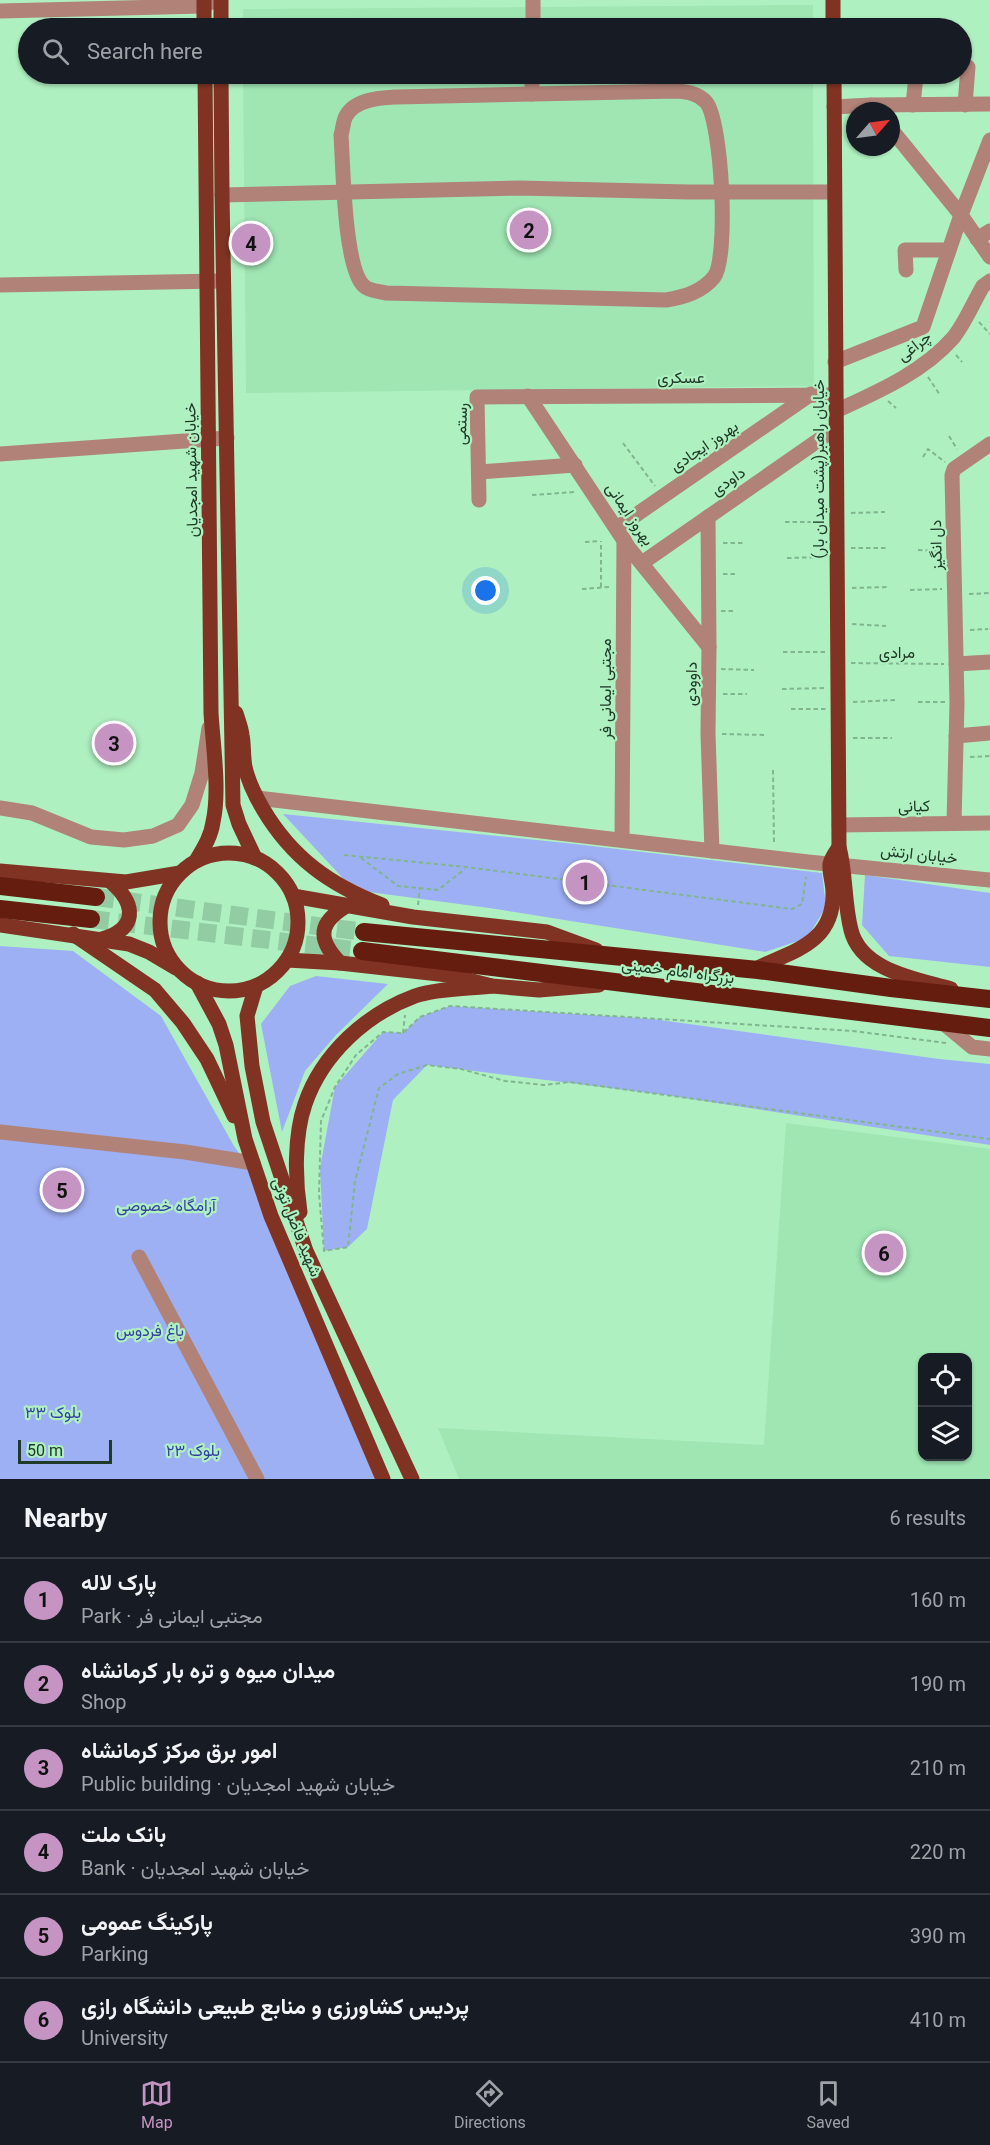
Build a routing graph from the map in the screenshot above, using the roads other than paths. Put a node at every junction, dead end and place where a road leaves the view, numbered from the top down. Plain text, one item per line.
1 (221, 0) edge
2 (533, 0) edge
3 (833, 0) edge
4 (208, 2) edge
5 (0, 11) edge
6 (206, 18) edge
7 (221, 18) edge
8 (533, 18) edge
9 (833, 18) edge
10 (205, 84) edge
11 (221, 84) edge
12 (532, 84) edge
13 (834, 84) edge
14 (915, 84) edge
15 (967, 84) edge
16 (532, 94) junction
17 (990, 104) edge
18 (913, 105) junction
19 (965, 105) junction
20 (900, 106) edge
21 (834, 107) junction
22 (846, 107) edge
23 (900, 140) edge
24 (990, 140) edge
25 (722, 192) junction
26 (834, 192) junction
27 (344, 193) junction
28 (222, 195) junction
29 (961, 215) junction
30 (990, 231) edge
31 (976, 239) junction
32 (949, 250) junction
33 (990, 257) edge
34 (906, 270) dead end
35 (223, 281) junction
36 (990, 281) edge
37 (207, 282) junction
38 (0, 285) edge
39 (835, 362) junction
40 (811, 394) junction
41 (835, 395) junction
42 (528, 396) junction
43 (836, 411) junction
44 (836, 428) junction
45 (227, 438) junction
46 (208, 439) junction
47 (990, 444) edge
48 (0, 454) edge
49 (575, 465) junction
50 (479, 472) junction
51 (479, 500) dead end
52 (708, 517) junction
53 (621, 533) junction
54 (642, 563) junction
55 (709, 647) junction
56 (990, 662) edge
57 (956, 664) junction
58 (231, 699) junction
59 (211, 714) junction
60 (990, 733) edge
61 (956, 736) junction
62 (257, 798) junction
63 (0, 808) edge
64 (954, 823) junction
65 (990, 823) edge
66 (839, 825) junction
67 (622, 839) junction
68 (712, 851) junction
69 (255, 858) junction
70 (196, 861) junction
71 (837, 864) junction
72 (0, 871) edge
73 (180, 873) junction
74 (990, 880) edge
75 (111, 882) junction
76 (0, 886) edge
77 (293, 896) junction
78 (96, 897) tunnel mouth
79 (348, 905) junction
80 (0, 909) edge
81 (413, 917) junction
82 (91, 919) tunnel mouth
83 (0, 925) edge
84 (364, 932) tunnel mouth
85 (73, 934) junction
86 (102, 939) junction
87 (362, 951) tunnel mouth
88 (607, 954) junction
89 (287, 960) junction
90 (340, 963) junction
91 (753, 970) junction
92 (181, 971) junction
93 (197, 983) junction
94 (620, 984) junction
95 (256, 986) junction
96 (492, 987) junction
97 (985, 998) edge
98 (942, 1022) junction
99 (990, 1028) edge
100 (249, 1032) junction
101 (224, 1038) junction
102 (990, 1049) edge
103 (0, 1132) edge
104 (245, 1139) junction
105 (253, 1163) junction
106 (306, 1251) junction
107 (139, 1257) dead end
108 (256, 1479) edge
109 (383, 1479) edge
110 (412, 1479) edge

1 - 7 main road
2 - 8 street
3 - 9 main road
4 - 5 street
4 - 6 main road
10 - 37 main road, خیابان شهید امجدیان
11 - 28 main road
12 - 16 street
13 - 21 main road, خیابان راهبر(پشت میدان بار)
14 - 18 street
15 - 19 street
16 - 25 street
16 - 27 street
17 - 19 street
18 - 19 street
18 - 20 street
21 - 22 street
21 - 26 main road, خیابان راهبر(پشت میدان بار)
23 - 29 street
24 - 29 street
25 - 26 street
25 - 27 street
25 - 27 street
26 - 39 main road, خیابان راهبر(پشت میدان بار)
27 - 28 street
28 - 35 main road
29 - 31 street
29 - 32 street
30 - 31 street
31 - 33 street
32 - 34 street
32 - 39 street
35 - 37 street
35 - 45 main road
36 - 43 street, چراغی
37 - 38 street
37 - 46 main road, خیابان شهید امجدیان
39 - 41 main road, خیابان راهبر(پشت میدان بار)
40 - 41 street, عسکری
40 - 42 street, عسکری
40 - 53 street, بهروز ایجادی
41 - 43 main road, خیابان راهبر(پشت میدان بار)
42 - 49 street, بهروز ایمانی
42 - 50 street, رستمی
43 - 44 main road, خیابان راهبر(پشت میدان بار)
44 - 52 street, داودی
44 - 66 main road, خیابان راهبر(پشت میدان بار)
45 - 46 street
45 - 58 main road
46 - 48 street
46 - 59 main road, خیابان شهید امجدیان
47 - 57 street, دل انگیز
49 - 50 street
49 - 53 street, بهروز ایمانی
50 - 51 street, رستمی
52 - 54 street, داودی
52 - 55 street, داوودی
53 - 54 street, بهروز ایمانی
53 - 67 street, مجتبی ایمانی فر
54 - 55 street, بهروز ایمانی
55 - 68 street, داوودی
56 - 57 street
57 - 61 street, دل انگیز
58 - 62 main road
58 - 69 main road
59 - 63 street
59 - 70 main road, خیابان شهید امجدیان
60 - 61 street
61 - 64 street, دل انگیز
62 - 67 street, خیابان ارتش
62 - 81 main road
64 - 65 street, کیانی
64 - 66 street, کیانی
66 - 71 main road, خیابان راهبر(پشت میدان بار)
67 - 68 street, خیابان ارتش
68 - 71 street, خیابان ارتش
69 - 70 main road
69 - 77 main road
70 - 73 main road
71 - 74 street, خیابان ارتش
71 - 91 main road
71 - 97 main road
72 - 75 main road
73 - 75 main road
73 - 92 main road
75 - 86 main road
76 - 78 highway
77 - 79 main road
77 - 89 main road
79 - 81 main road
79 - 90 main road
80 - 82 highway
81 - 88 main road
83 - 85 main road
84 - 88 highway, بزرگراه امام خمینی
85 - 86 main road
85 - 104 main road
86 - 92 main road
87 - 94 highway, بزرگراه امام خمینی
88 - 91 highway, بزرگراه امام خمینی
89 - 90 main road
89 - 95 main road
90 - 96 main road
91 - 97 highway, بزرگراه امام خمینی
92 - 93 main road
93 - 95 main road
93 - 101 main road, شهید فاضل تونی
94 - 96 main road
94 - 98 highway, بزرگراه امام خمینی
95 - 100 main road, شهید فاضل تونی
96 - 106 main road
98 - 99 highway, بزرگراه امام خمینی
98 - 102 street
100 - 101 main road
100 - 106 main road, شهید فاضل تونی
101 - 104 main road, شهید فاضل تونی
103 - 105 street
104 - 105 main road, شهید فاضل تونی
105 - 109 main road, شهید فاضل تونی
106 - 110 main road, شهید فاضل تونی
107 - 108 street

